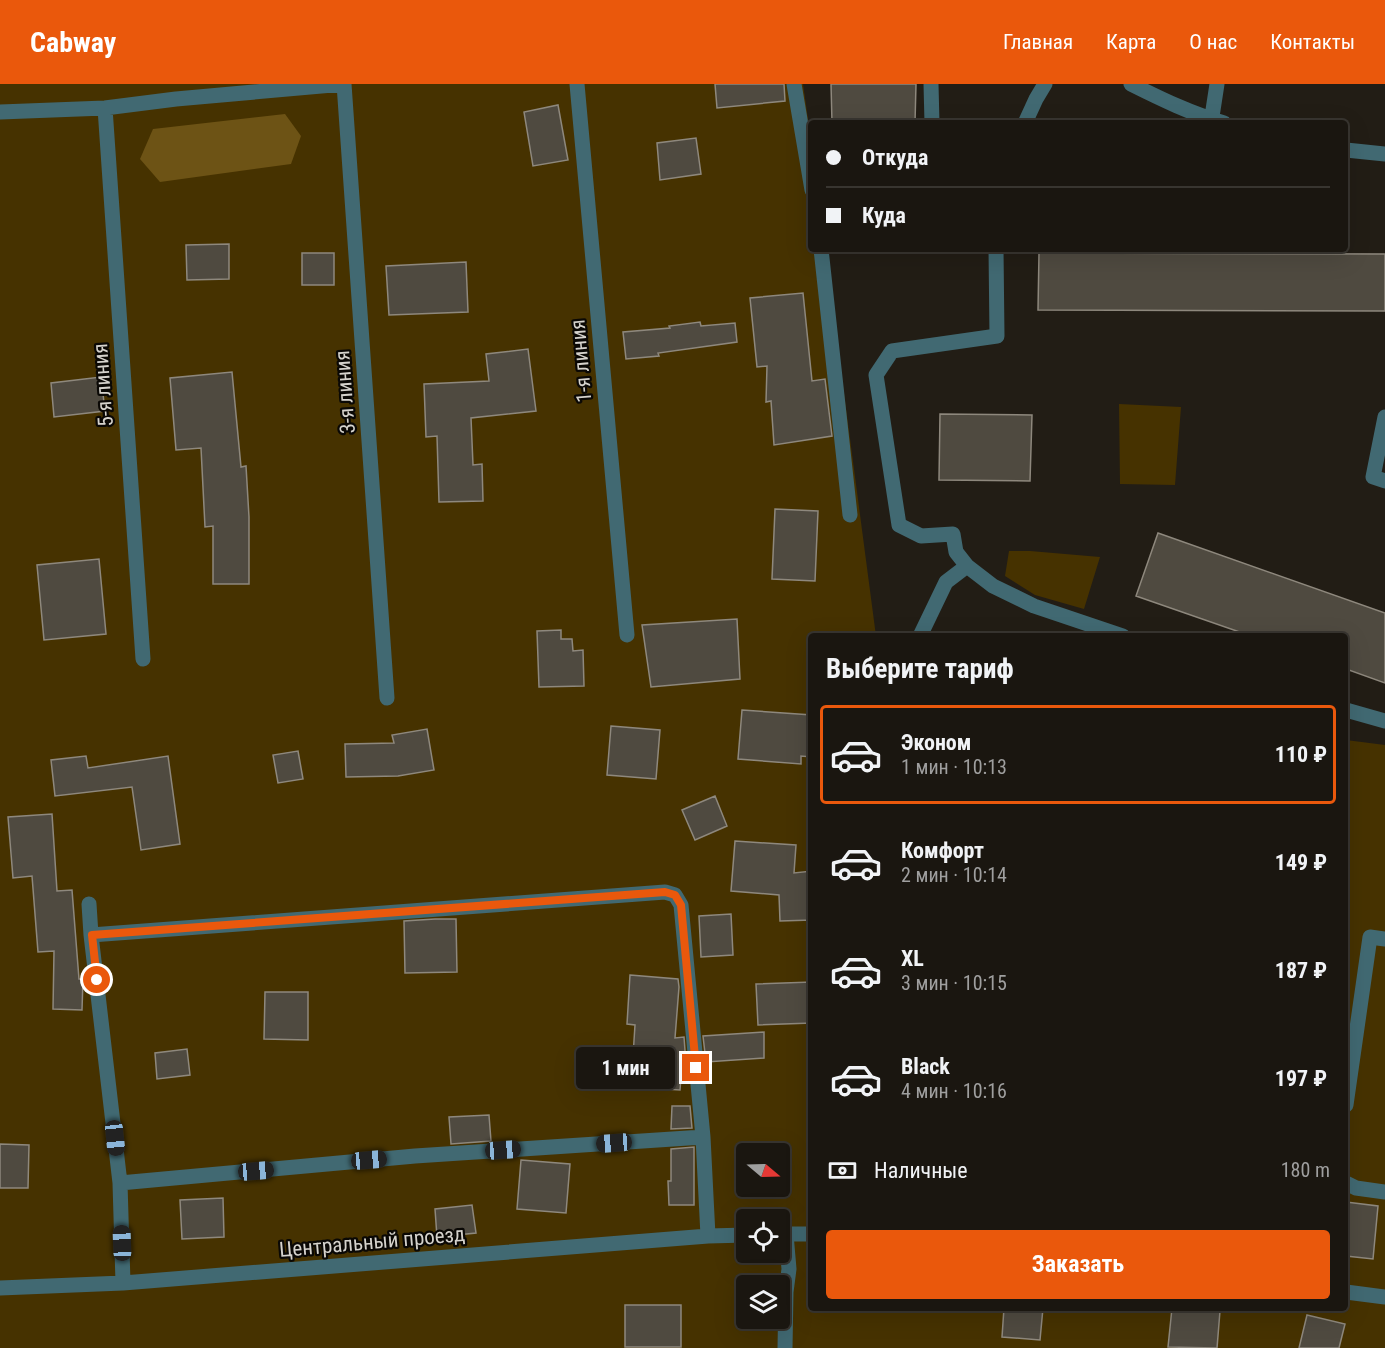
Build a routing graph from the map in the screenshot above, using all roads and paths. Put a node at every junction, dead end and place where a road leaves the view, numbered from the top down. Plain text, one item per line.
1 (344, 84) edge
2 (577, 84) edge
3 (794, 84) edge
4 (931, 84) edge
5 (1046, 84) edge
6 (1131, 84) edge
7 (1217, 84) edge
8 (239, 88) edge
9 (105, 108) junction
10 (0, 112) edge
11 (932, 120) edge
12 (1026, 120) edge
13 (1212, 120) edge
14 (1216, 120) edge
15 (1348, 150) edge
16 (1385, 154) edge
17 (808, 166) edge
18 (821, 252) edge
19 (996, 252) edge
20 (1385, 417) edge
21 (1385, 481) edge
22 (850, 515) dead end
23 (967, 566) junction
24 (921, 633) edge
25 (1114, 633) edge
26 (627, 635) dead end
27 (142, 659) dead end
28 (387, 698) dead end
29 (1348, 711) edge
30 (1385, 722) edge
31 (89, 904) dead end
32 (92, 935) junction
33 (1385, 939) edge
34 (1348, 1091) edge
35 (703, 1137) junction
36 (120, 1183) junction
37 (1348, 1184) edge
38 (1385, 1192) edge
39 (790, 1234) edge
40 (808, 1234) edge
41 (736, 1235) edge
42 (708, 1236) junction
43 (788, 1263) edge
44 (123, 1283) junction
45 (0, 1288) edge
46 (1348, 1292) edge
47 (1385, 1297) edge
48 (785, 1348) edge

1 - 8 street
1 - 28 street, 3-я линия
2 - 26 street, 1-я линия
3 - 17 street
4 - 11 street
5 - 12 street
6 - 13 street
7 - 14 street
8 - 9 street
9 - 10 street
9 - 27 street, 5-я линия
15 - 16 street
18 - 22 street
19 - 23 street
20 - 21 street
23 - 24 street
23 - 25 street
29 - 30 street
31 - 32 street
32 - 35 street
32 - 36 street
33 - 34 street
35 - 36 street
35 - 42 street
36 - 44 street
37 - 38 street
39 - 40 street
41 - 42 street, Центральный проезд
42 - 44 street, Центральный проезд
43 - 48 street
44 - 45 street, Центральный проезд
46 - 47 street

